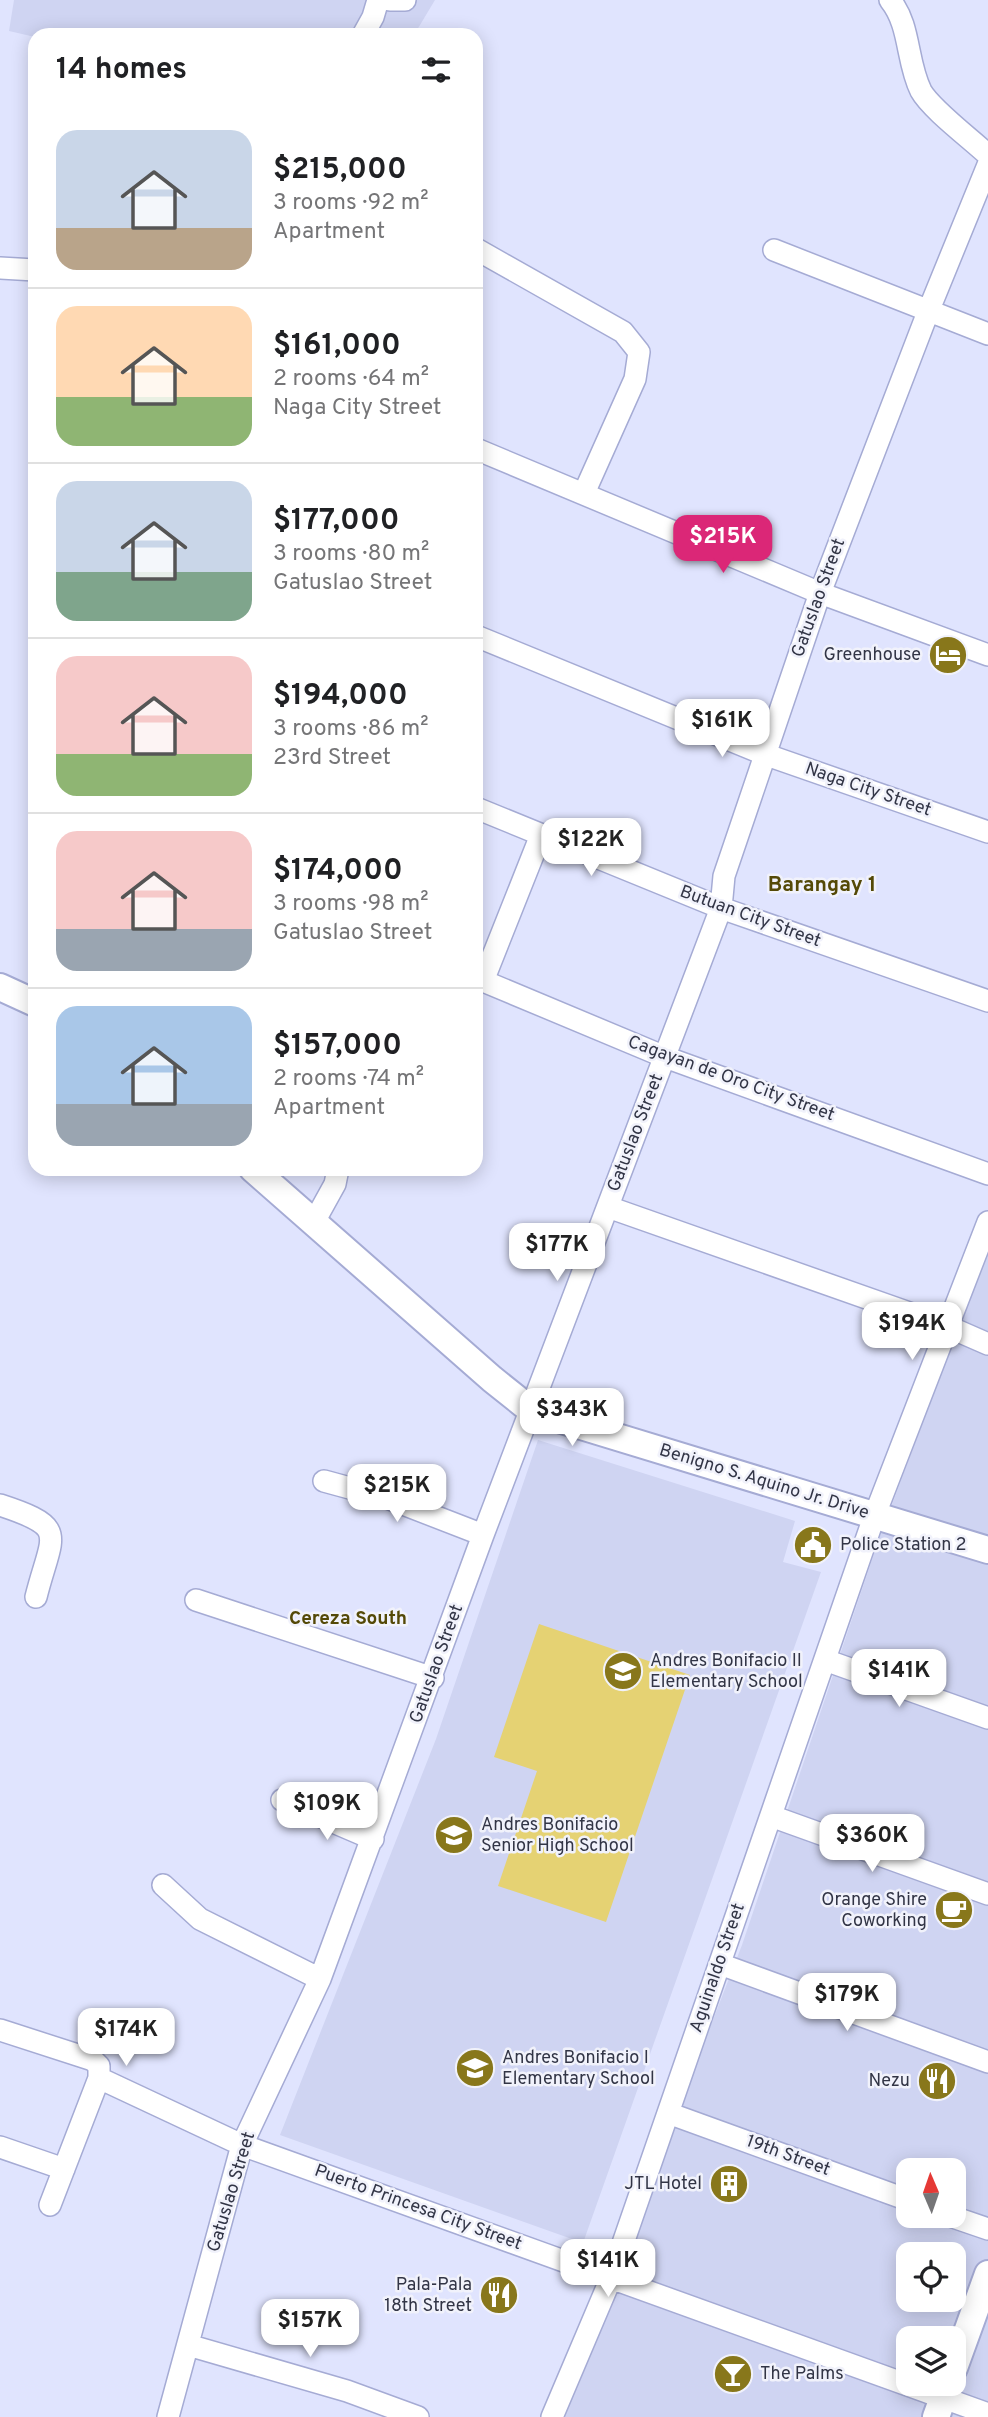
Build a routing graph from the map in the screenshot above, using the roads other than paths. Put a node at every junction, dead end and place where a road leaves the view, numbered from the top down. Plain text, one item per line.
1 (378, 0) edge
2 (390, 0) edge
3 (405, 0) edge
4 (890, 0) edge
5 (367, 28) edge
6 (988, 155) edge
7 (988, 165) edge
8 (983, 188) edge
9 (774, 250) dead end
10 (483, 253) edge
11 (0, 268) edge
12 (28, 270) edge
13 (928, 312) junction
14 (988, 334) edge
15 (483, 452) edge
16 (584, 493) junction
17 (820, 593) junction
18 (483, 639) edge
19 (988, 655) edge
20 (765, 754) junction
21 (483, 811) edge
22 (988, 832) edge
23 (541, 835) junction
24 (721, 908) junction
25 (483, 970) edge
26 (483, 981) edge
27 (0, 987) edge
28 (28, 1000) edge
29 (988, 1001) edge
30 (664, 1056) junction
31 (988, 1174) edge
32 (261, 1176) edge
33 (337, 1176) edge
34 (608, 1207) junction
35 (314, 1222) junction
36 (988, 1222) edge
37 (949, 1327) junction
38 (988, 1343) edge
39 (532, 1411) junction
40 (324, 1481) dead end
41 (0, 1505) edge
42 (874, 1517) junction
43 (482, 1535) junction
44 (988, 1550) edge
45 (36, 1597) dead end
46 (195, 1600) dead end
47 (825, 1660) junction
48 (433, 1678) junction
49 (988, 1718) edge
50 (282, 1800) dead end
51 (771, 1816) junction
52 (373, 1839) junction
53 (163, 1885) dead end
54 (988, 1894) edge
55 (720, 1964) junction
56 (320, 1979) junction
57 (0, 2030) edge
58 (988, 2062) edge
59 (99, 2078) junction
60 (668, 2113) junction
61 (242, 2145) junction
62 (0, 2147) edge
63 (64, 2169) junction
64 (896, 2196) edge
65 (50, 2205) dead end
66 (966, 2221) edge
67 (988, 2229) edge
68 (988, 2274) edge
69 (611, 2278) junction
70 (966, 2335) edge
71 (188, 2345) junction
72 (942, 2399) edge
73 (988, 2414) edge
74 (168, 2417) edge
75 (418, 2417) edge
76 (552, 2417) edge

1 - 5 street
2 - 3 street
4 - 6 street
7 - 8 street, Gatuslao Street
8 - 13 street, Gatuslao Street
9 - 13 street
10 - 16 street
11 - 12 street
13 - 14 street
13 - 17 street, Gatuslao Street
15 - 16 street
16 - 17 street
17 - 19 street
17 - 20 street, Gatuslao Street
18 - 20 street, Naga City Street
20 - 22 street, Naga City Street
20 - 24 street, Gatuslao Street
21 - 23 street, Butuan City Street
23 - 24 street, Butuan City Street
23 - 25 street
24 - 29 street, Butuan City Street
24 - 30 street, Gatuslao Street
26 - 30 street, Cagayan de Oro City Street
27 - 28 main road
30 - 31 street, Cagayan de Oro City Street
30 - 34 street, Gatuslao Street
32 - 35 main road, Benigno S. Aquino Jr. Drive
33 - 35 street
34 - 37 street
34 - 39 street, Gatuslao Street
35 - 39 main road, Benigno S. Aquino Jr. Drive
36 - 37 street, Aguinaldo Street
37 - 38 street
37 - 42 street, Aguinaldo Street
39 - 42 main road, Benigno S. Aquino Jr. Drive
39 - 43 street, Gatuslao Street
40 - 43 street
41 - 45 street
42 - 44 main road, Benigno S. Aquino Jr. Drive
42 - 47 street, Aguinaldo Street
43 - 48 street, Gatuslao Street
46 - 48 street
47 - 49 street
47 - 51 street, Aguinaldo Street
48 - 52 street, Gatuslao Street
50 - 52 street
51 - 54 street
51 - 55 street, Aguinaldo Street
52 - 56 street, Gatuslao Street
53 - 56 street
55 - 58 street
55 - 60 street, Aguinaldo Street
56 - 61 street, Gatuslao Street
57 - 59 street
59 - 61 street, Puerto Princesa City Street
59 - 63 street
60 - 64 street, 19th Street
60 - 69 street, Aguinaldo Street
61 - 69 street, Puerto Princesa City Street
61 - 71 street, Gatuslao Street
62 - 63 street
63 - 65 street
66 - 67 street
68 - 70 main road
69 - 72 street, Puerto Princesa City Street
69 - 76 street, Aguinaldo Street
71 - 74 street, Gatuslao Street
71 - 75 street
72 - 73 street, Puerto Princesa City Street

